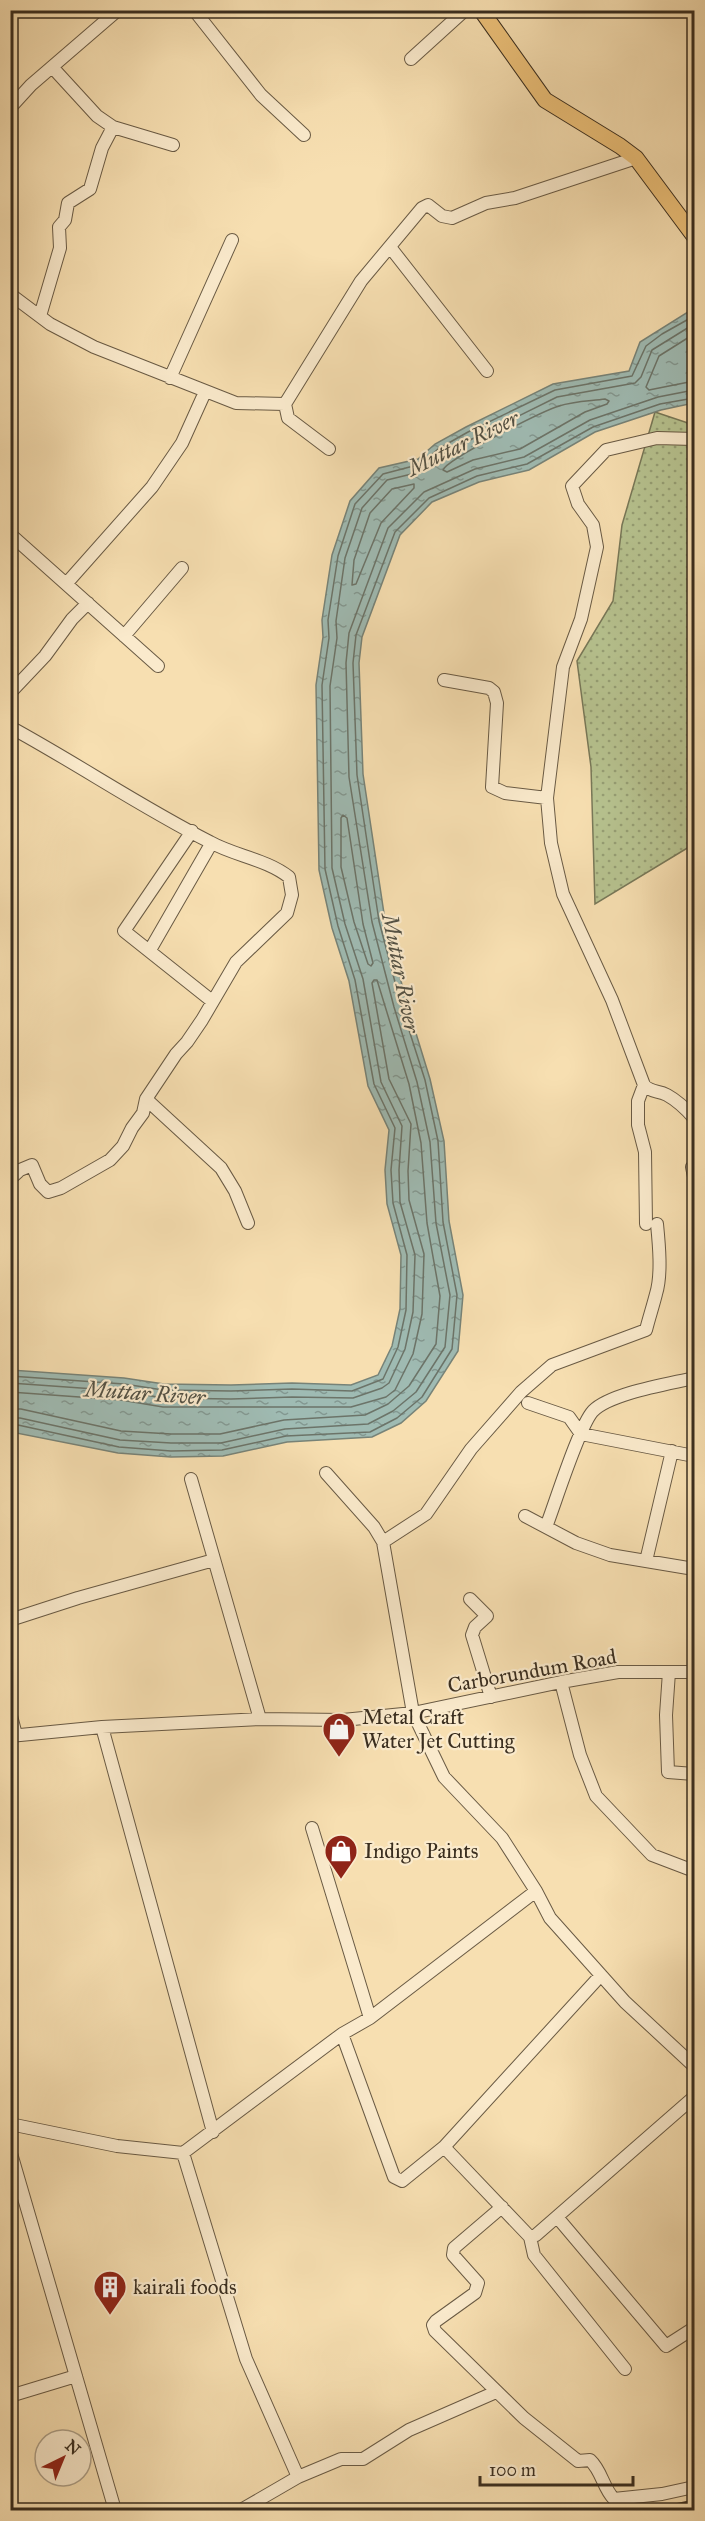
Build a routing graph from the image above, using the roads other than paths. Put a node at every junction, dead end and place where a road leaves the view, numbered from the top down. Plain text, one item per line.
1 (118, 10) edge
2 (194, 10) edge
3 (465, 10) edge
4 (481, 10) edge
5 (411, 58) dead end
6 (53, 68) junction
7 (10, 108) edge
8 (113, 127) junction
9 (304, 135) dead end
10 (173, 145) dead end
11 (636, 158) junction
12 (694, 236) edge
13 (232, 240) dead end
14 (390, 247) junction
15 (10, 294) edge
16 (40, 316) junction
17 (487, 371) dead end
18 (170, 378) junction
19 (205, 392) junction
20 (285, 404) junction
21 (694, 439) edge
22 (329, 449) dead end
23 (10, 534) edge
24 (182, 568) dead end
25 (66, 584) junction
26 (87, 603) junction
27 (124, 636) junction
28 (158, 666) dead end
29 (444, 680) dead end
30 (10, 693) edge
31 (10, 727) edge
32 (547, 798) junction
33 (192, 831) junction
34 (211, 843) junction
35 (150, 950) junction
36 (212, 1001) junction
37 (644, 1085) junction
38 (146, 1099) junction
39 (694, 1118) edge
40 (10, 1179) edge
41 (248, 1223) dead end
42 (694, 1378) edge
43 (528, 1403) dead end
44 (581, 1434) junction
45 (672, 1451) junction
46 (694, 1456) edge
47 (326, 1473) dead end
48 (191, 1479) dead end
49 (525, 1516) dead end
50 (546, 1527) junction
51 (383, 1542) junction
52 (214, 1560) junction
53 (646, 1561) junction
54 (694, 1569) edge
55 (470, 1599) dead end
56 (10, 1620) edge
57 (669, 1672) junction
58 (694, 1672) edge
59 (561, 1682) junction
60 (491, 1697) junction
61 (10, 1712) edge
62 (413, 1713) junction
63 (260, 1719) junction
64 (102, 1727) junction
65 (13, 1736) edge
66 (694, 1774) edge
67 (312, 1828) dead end
68 (694, 1871) edge
69 (536, 1891) junction
70 (601, 1975) junction
71 (370, 2018) junction
72 (342, 2034) junction
73 (694, 2066) edge
74 (694, 2097) edge
75 (10, 2124) edge
76 (213, 2132) junction
77 (444, 2147) junction
78 (10, 2150) edge
79 (183, 2153) junction
80 (502, 2206) junction
81 (557, 2217) junction
82 (530, 2237) junction
83 (694, 2328) edge
84 (625, 2370) dead end
85 (76, 2376) junction
86 (496, 2392) junction
87 (10, 2396) edge
88 (298, 2477) junction
89 (694, 2487) edge
90 (115, 2511) edge
91 (242, 2511) edge

1 - 6 street
2 - 9 street
3 - 5 street
4 - 11 main road
6 - 7 street
6 - 8 street
8 - 10 street
8 - 16 street
11 - 12 main road
11 - 14 street
13 - 18 street
14 - 17 street
14 - 20 street
15 - 16 street
16 - 18 street
18 - 19 street
19 - 20 street
19 - 25 street
20 - 22 street
21 - 32 street
23 - 25 street
24 - 27 street
25 - 26 street
26 - 27 street
26 - 30 street
27 - 28 street
29 - 32 street
31 - 33 street
32 - 37 street
33 - 34 street
33 - 35 street
34 - 35 street
34 - 36 street
35 - 36 street
36 - 38 street
37 - 39 street
37 - 51 street
38 - 40 street
38 - 41 street
42 - 44 street
43 - 44 street
44 - 45 street
44 - 50 street
45 - 46 street
45 - 53 street
47 - 51 street
48 - 52 street
49 - 50 street
50 - 53 street
51 - 62 street
52 - 56 street
52 - 63 street
53 - 54 street
55 - 60 street
57 - 58 street, Carborundum Road
57 - 59 street, Carborundum Road
57 - 66 street
59 - 60 street, Carborundum Road
59 - 68 street
60 - 62 street, Carborundum Road
61 - 65 street
62 - 63 street, Carborundum Road
62 - 69 street
63 - 64 street, Carborundum Road
64 - 65 street, Carborundum Road
64 - 76 street
67 - 71 street
69 - 70 street
69 - 71 street
70 - 73 street
70 - 77 street
71 - 72 street
72 - 76 street
72 - 77 street
74 - 81 street
75 - 79 street
76 - 79 street
77 - 80 street
78 - 85 street
79 - 88 street
80 - 82 street
80 - 86 street
81 - 82 street
81 - 83 street
82 - 84 street
85 - 87 street
85 - 90 street
86 - 88 street
86 - 89 street
88 - 91 street

